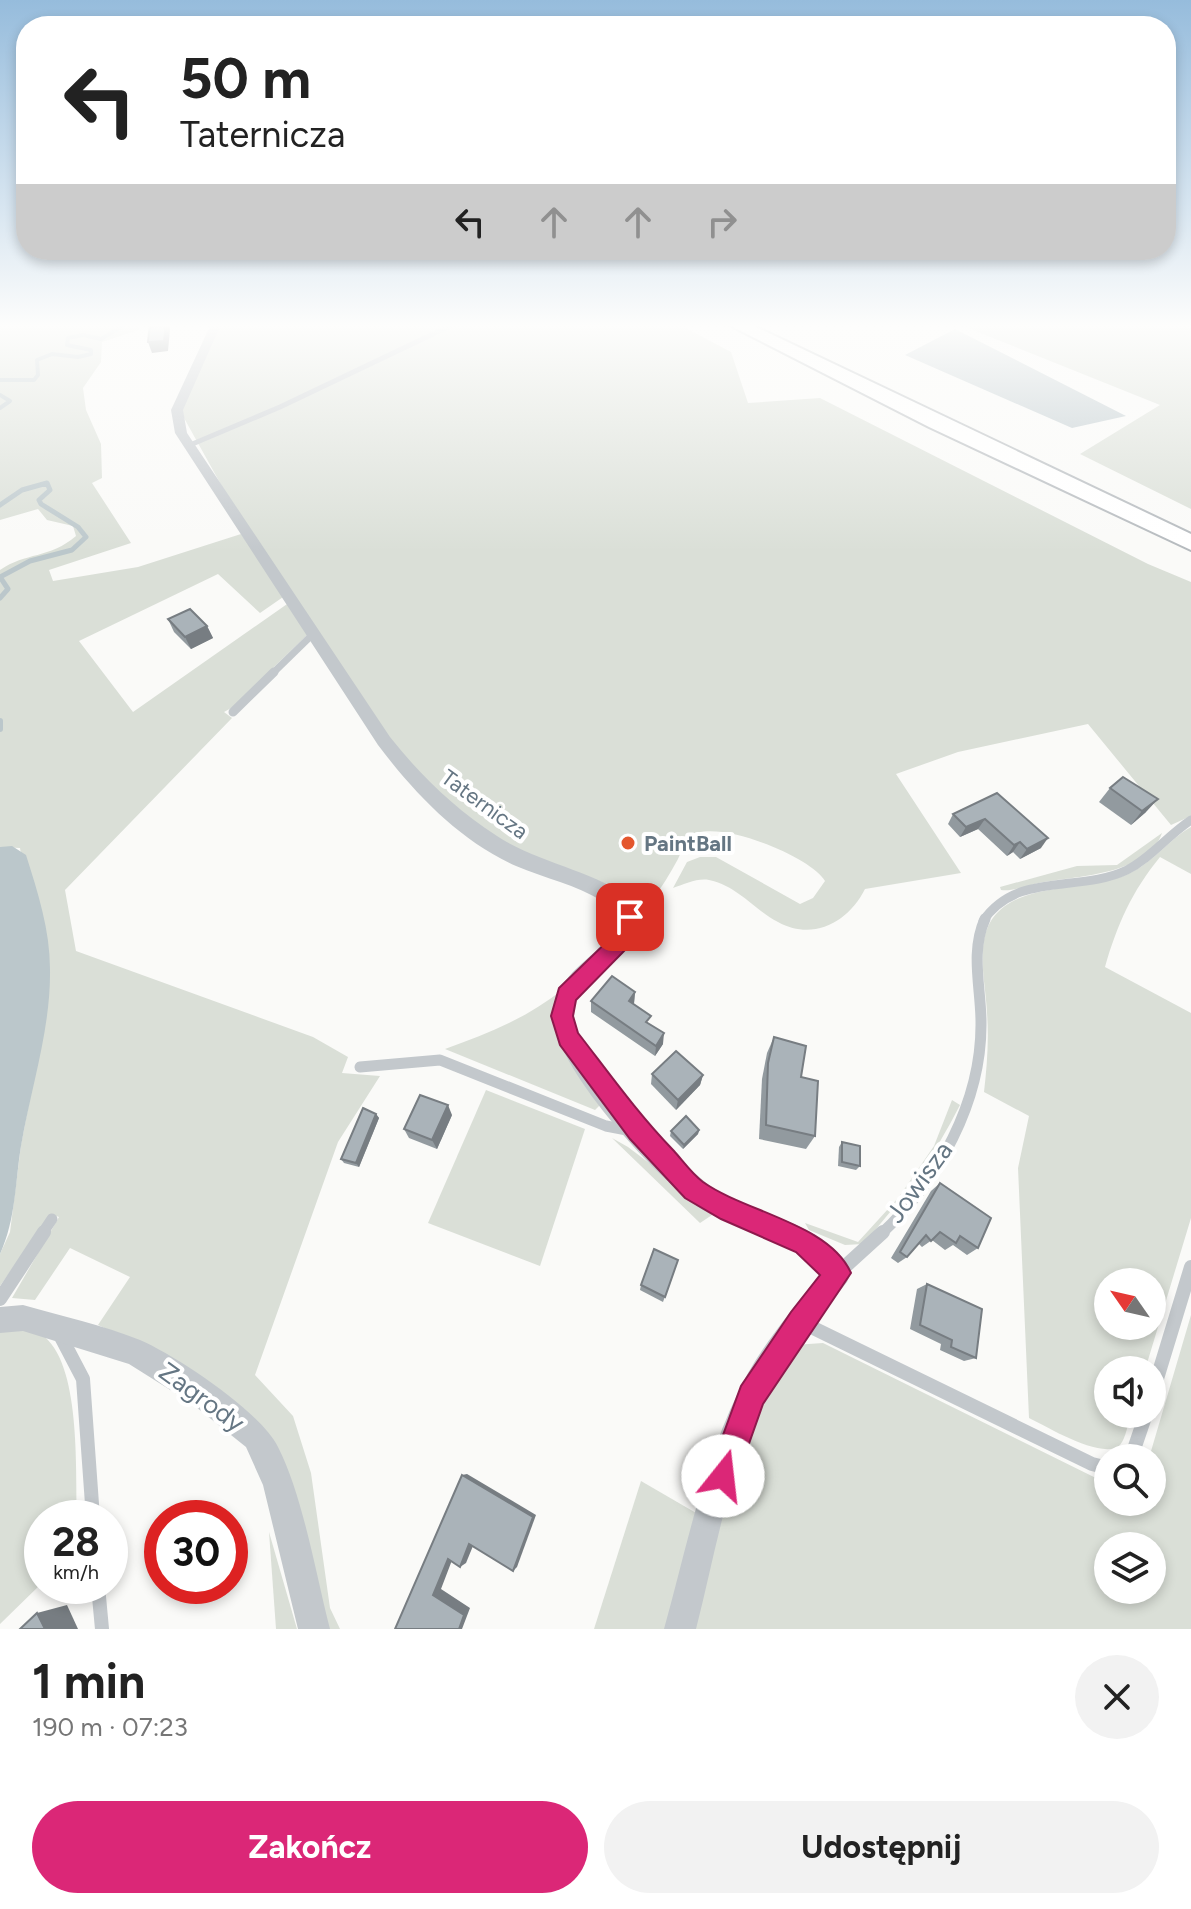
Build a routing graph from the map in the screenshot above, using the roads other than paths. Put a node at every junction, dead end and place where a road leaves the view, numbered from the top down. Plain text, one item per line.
1 (182, 400) edge
2 (295, 400) edge
3 (905, 400) edge
4 (932, 400) edge
5 (190, 445) junction
6 (1191, 521) edge
7 (1191, 543) edge
8 (314, 633) junction
9 (233, 712) dead end
10 (1191, 820) edge
11 (360, 1067) dead end
12 (638, 1131) junction
13 (52, 1219) dead end
14 (1191, 1267) edge
15 (838, 1273) junction
16 (0, 1299) edge
17 (0, 1320) edge
18 (800, 1321) junction
19 (54, 1325) junction
20 (1164, 1356) edge
21 (1094, 1464) edge
22 (92, 1500) edge
23 (100, 1604) edge
24 (102, 1629) edge
25 (314, 1629) edge
26 (680, 1629) edge

1 - 5 street, Taternicza
2 - 5 lane
3 - 7 highway
4 - 6 highway
5 - 8 street, Taternicza
8 - 9 lane
8 - 12 street, Taternicza
10 - 15 lane, Jowisza
11 - 12 lane
12 - 15 street, Taternicza
13 - 16 lane
14 - 20 lane
15 - 18 street, Jowisza
17 - 19 street, Zagrody
18 - 21 lane
18 - 26 street, Jowisza
19 - 22 lane
19 - 25 street, Zagrody
23 - 24 lane

